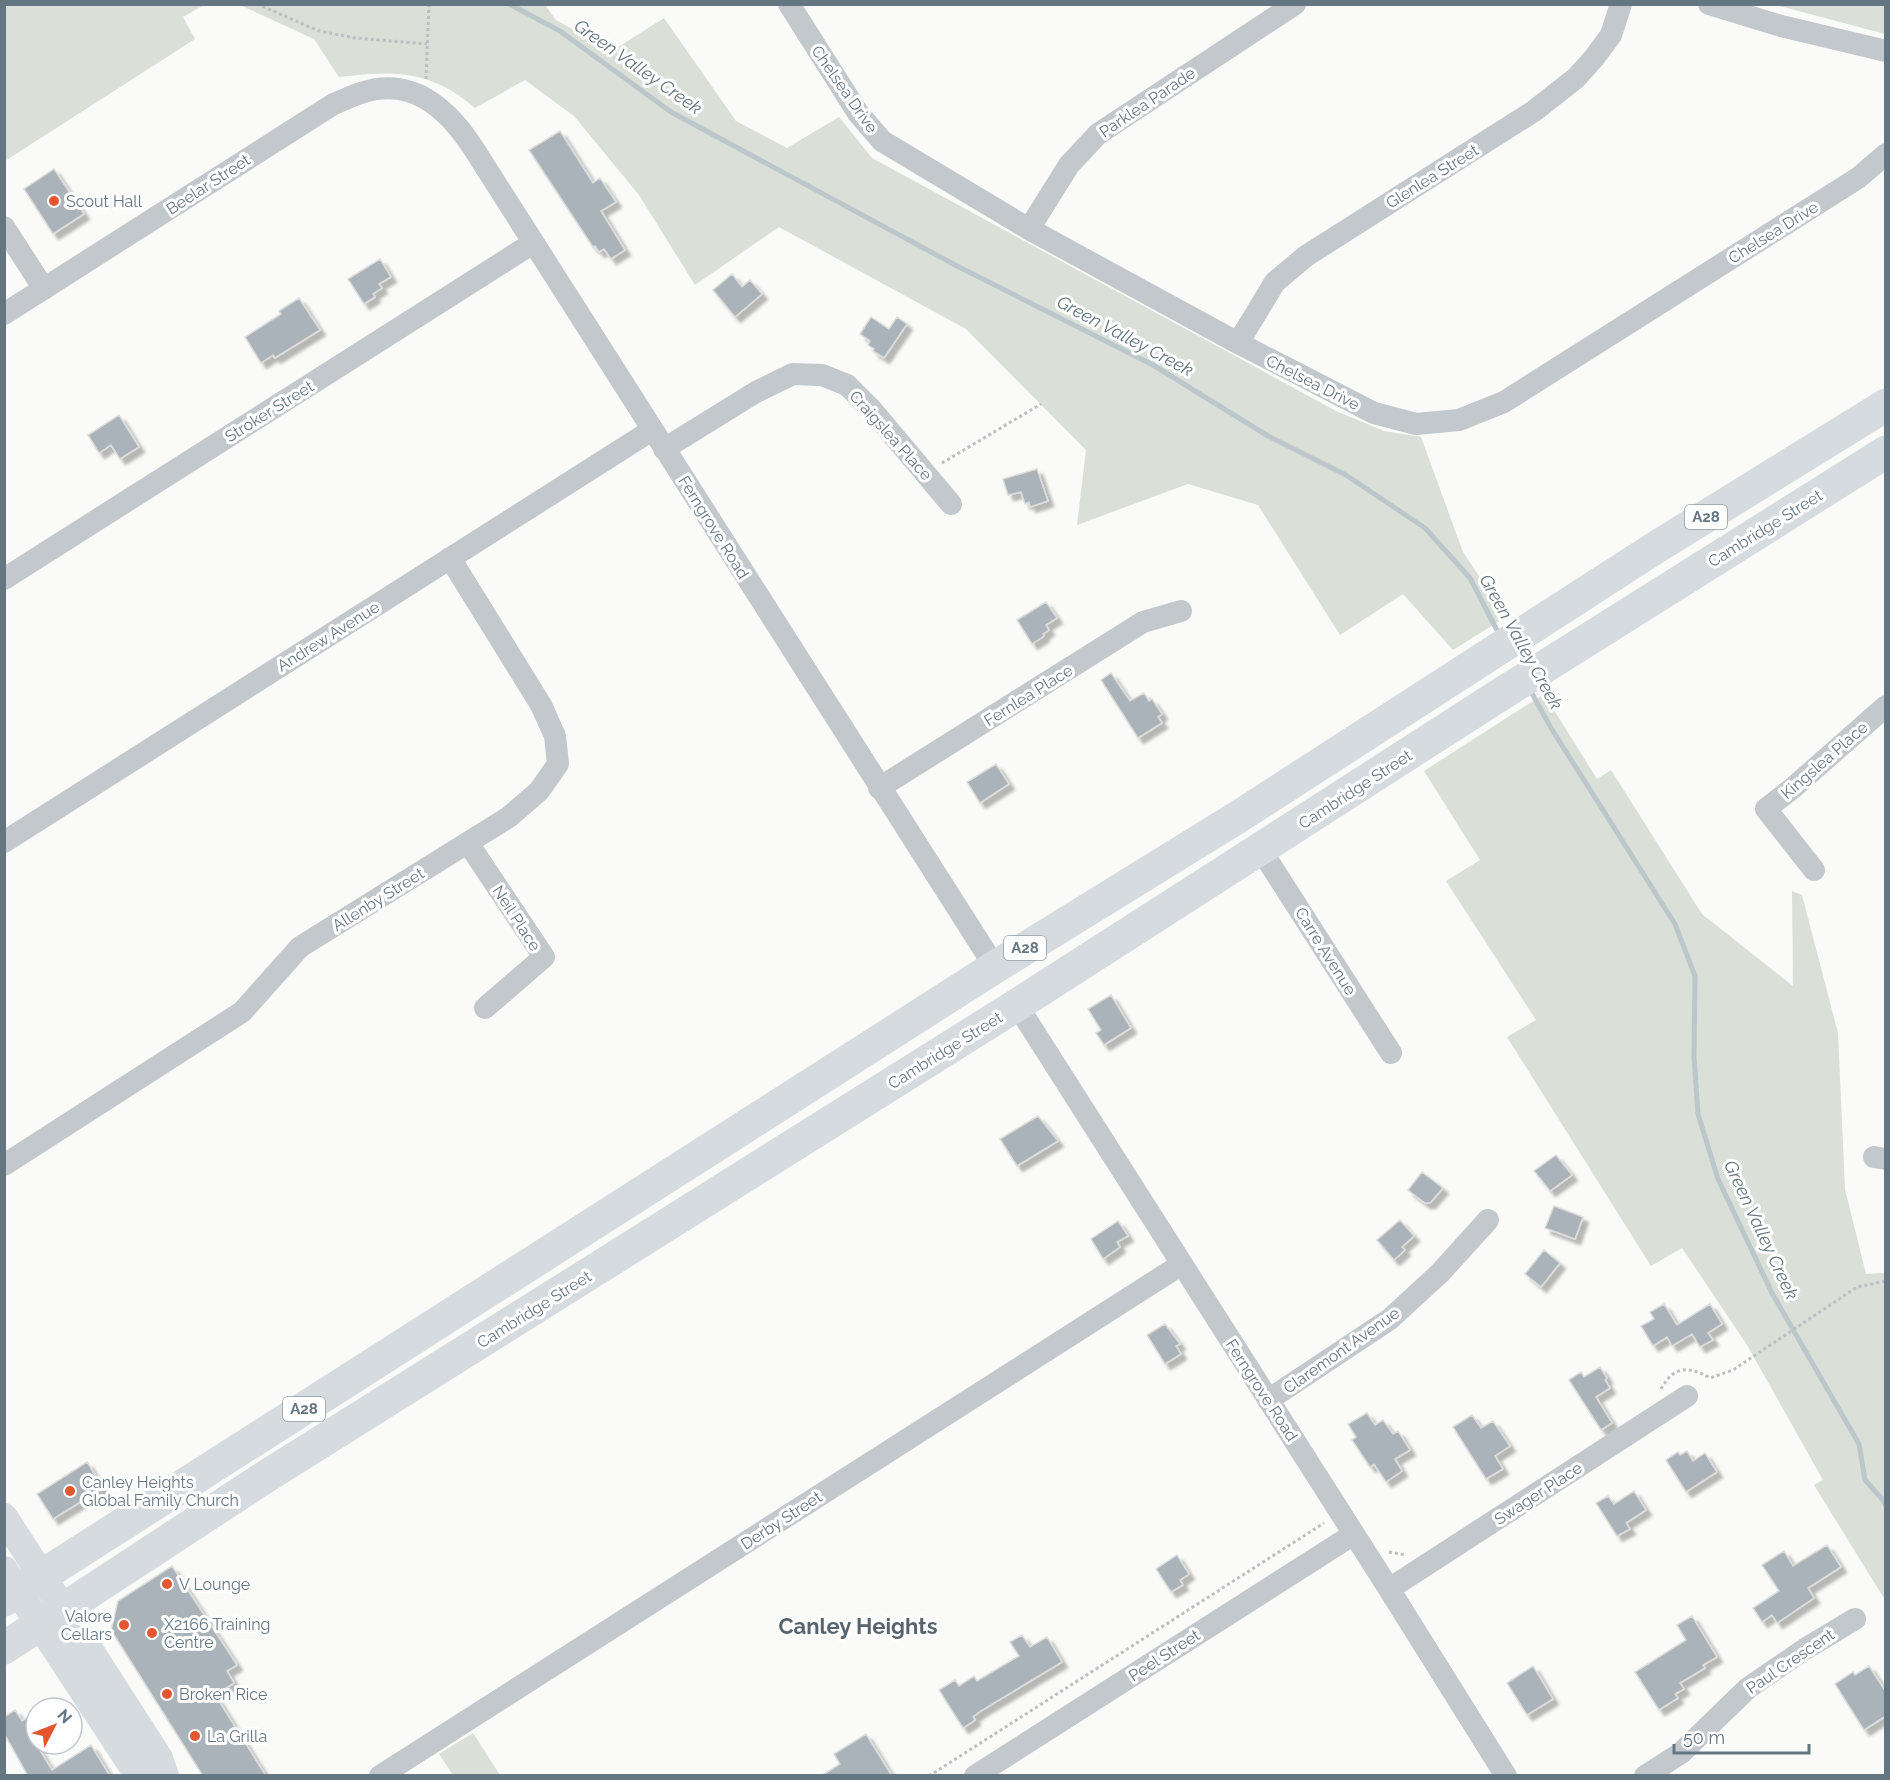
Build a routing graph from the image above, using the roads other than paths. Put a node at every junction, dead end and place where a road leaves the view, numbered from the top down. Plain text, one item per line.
1 (789, 4) edge
2 (1295, 4) edge
3 (1620, 4) edge
4 (1709, 4) edge
5 (1886, 51) edge
6 (423, 95) joint
7 (1886, 154) edge
8 (4, 227) edge
9 (1029, 229) junction
10 (533, 243) junction
11 (44, 289) junction
12 (4, 314) edge
13 (1239, 343) junction
14 (1886, 405) edge
15 (658, 440) junction
16 (1886, 452) edge
17 (951, 504) dead end
18 (450, 558) junction
19 (4, 579) edge
20 (1181, 611) dead end
21 (1886, 706) edge
22 (879, 788) junction
23 (4, 842) edge
24 (468, 843) junction
25 (1262, 850) junction
26 (1814, 870) dead end
27 (994, 967) junction
28 (1017, 1005) junction
29 (485, 1008) dead end
30 (1391, 1053) dead end
31 (4, 1165) edge
32 (1488, 1220) dead end
33 (1182, 1264) junction
34 (1687, 1396) dead end
35 (1268, 1400) junction
36 (4, 1517) edge
37 (1354, 1534) junction
38 (17, 1584) edge
39 (1389, 1589) junction
40 (52, 1617) junction
41 (1855, 1619) dead end
42 (4, 1648) edge
43 (139, 1776) edge
44 (165, 1776) edge
45 (380, 1776) edge
46 (975, 1776) edge
47 (1506, 1776) edge
48 (1645, 1776) edge

1 - 9 street, Chelsea Drive
2 - 9 street, Parklea Parade
3 - 13 street, Glenlea Street
4 - 5 street
6 - 10 street, Ferngrove Road
6 - 11 street, Beelar Street
7 - 13 street, Chelsea Drive
8 - 11 street
9 - 13 street, Chelsea Drive
10 - 15 street, Ferngrove Road
10 - 19 street, Stroker Street
11 - 12 street, Beelar Street
14 - 27 highway, A28
15 - 17 street, Craigslea Place
15 - 18 street, Andrew Avenue
15 - 22 street, Ferngrove Road
16 - 25 highway, Cambridge Street / A28
18 - 23 street, Andrew Avenue
18 - 24 street, Allenby Street
20 - 22 street, Fernlea Place
21 - 26 street, Kingslea Place
22 - 27 street, Ferngrove Road
24 - 29 street, Neil Place
24 - 31 street, Allenby Street
25 - 28 highway, Cambridge Street / A28
25 - 30 street, Carre Avenue
27 - 38 highway, A28
28 - 33 street, Ferngrove Road
28 - 40 highway, Cambridge Street / A28
32 - 35 street, Claremont Avenue
33 - 35 street, Ferngrove Road
33 - 45 street, Derby Street
34 - 39 street, Swager Place
35 - 37 street, Ferngrove Road
36 - 38 main road
37 - 39 street, Ferngrove Road
37 - 46 street, Peel Street
38 - 40 main road
39 - 47 street, Ferngrove Road
40 - 42 highway, Cambridge Street / A28
40 - 43 main road
40 - 44 main road
41 - 48 street, Paul Crescent

